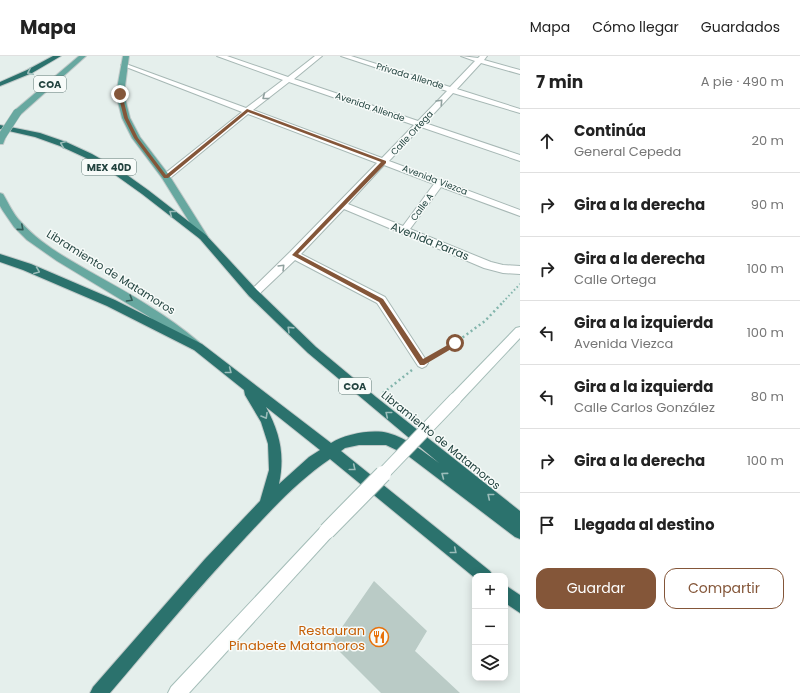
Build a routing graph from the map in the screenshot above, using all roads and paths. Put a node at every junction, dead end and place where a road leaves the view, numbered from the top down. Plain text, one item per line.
1 (58, 56) edge
2 (83, 56) edge
3 (220, 56) edge
4 (319, 56) edge
5 (344, 56) edge
6 (464, 56) edge
7 (482, 58) edge
8 (125, 60) edge
9 (520, 72) edge
10 (287, 79) junction
11 (0, 84) edge
12 (452, 89) junction
13 (247, 111) junction
14 (520, 111) edge
15 (420, 124) junction
16 (1, 135) edge
17 (520, 158) edge
18 (384, 162) junction
19 (166, 177) junction
20 (440, 182) junction
21 (0, 196) edge
22 (343, 205) junction
23 (520, 213) edge
24 (404, 231) junction
25 (203, 237) junction
26 (294, 255) junction
27 (0, 258) edge
28 (520, 270) edge
29 (520, 284) edge
30 (253, 293) junction
31 (520, 330) edge
32 (198, 347) junction
33 (422, 363) junction
34 (244, 383) junction
35 (372, 401) junction
36 (330, 450) junction
37 (266, 505) junction
38 (520, 520) edge
39 (520, 532) edge
40 (480, 573) edge
41 (508, 595) edge
42 (520, 605) edge
43 (99, 693) edge
44 (177, 693) edge

1 -> 11 highway
2 - 16 main road, COA, bridge
3 - 10 street, Avenida Allende
4 - 10 street
5 - 12 street, Privada Allende
6 - 7 street
7 - 9 street
7 - 12 street, Calle Ortega
8 - 13 street, Avenida Viezca
8 - 19 main road, Libramiento de Matamoros / COA
10 -> 13 street
10 - 15 street, Avenida Allende
12 - 14 street, Privada Allende
15 -> 12 street, Calle Ortega
13 - 18 street, Avenida Viezca
13 - 19 street
15 - 17 street, Avenida Allende
15 - 18 street, Calle Ortega
25 -> 16 highway, MEX 40D
18 - 20 street, Avenida Viezca
18 - 22 street, Calle Ortega
19 - 25 main road, Libramiento de Matamoros / COA
20 - 23 street, Avenida Viezca
20 - 24 street, Calle A
21 -> 32 main road, Libramiento de Matamoros
22 - 24 street, Avenida Parras
22 - 26 street, Calle Ortega
24 - 28 street, Avenida Parras
25 - 30 highway, Libramiento de Matamoros / COA
30 -> 26 street, Calle Ortega
26 - 33 street
27 -> 32 highway
29 - 33 path
35 -> 30 highway, Libramiento de Matamoros / COA
31 - 44 street, bridge
32 -> 34 highway
33 - 35 path
34 - 36 highway
34 -> 37 highway
38 -> 35 highway, Libramiento de Matamoros / COA
36 - 37 highway
39 -> 36 highway
36 -> 40 highway
37 - 43 highway
41 - 42 highway

